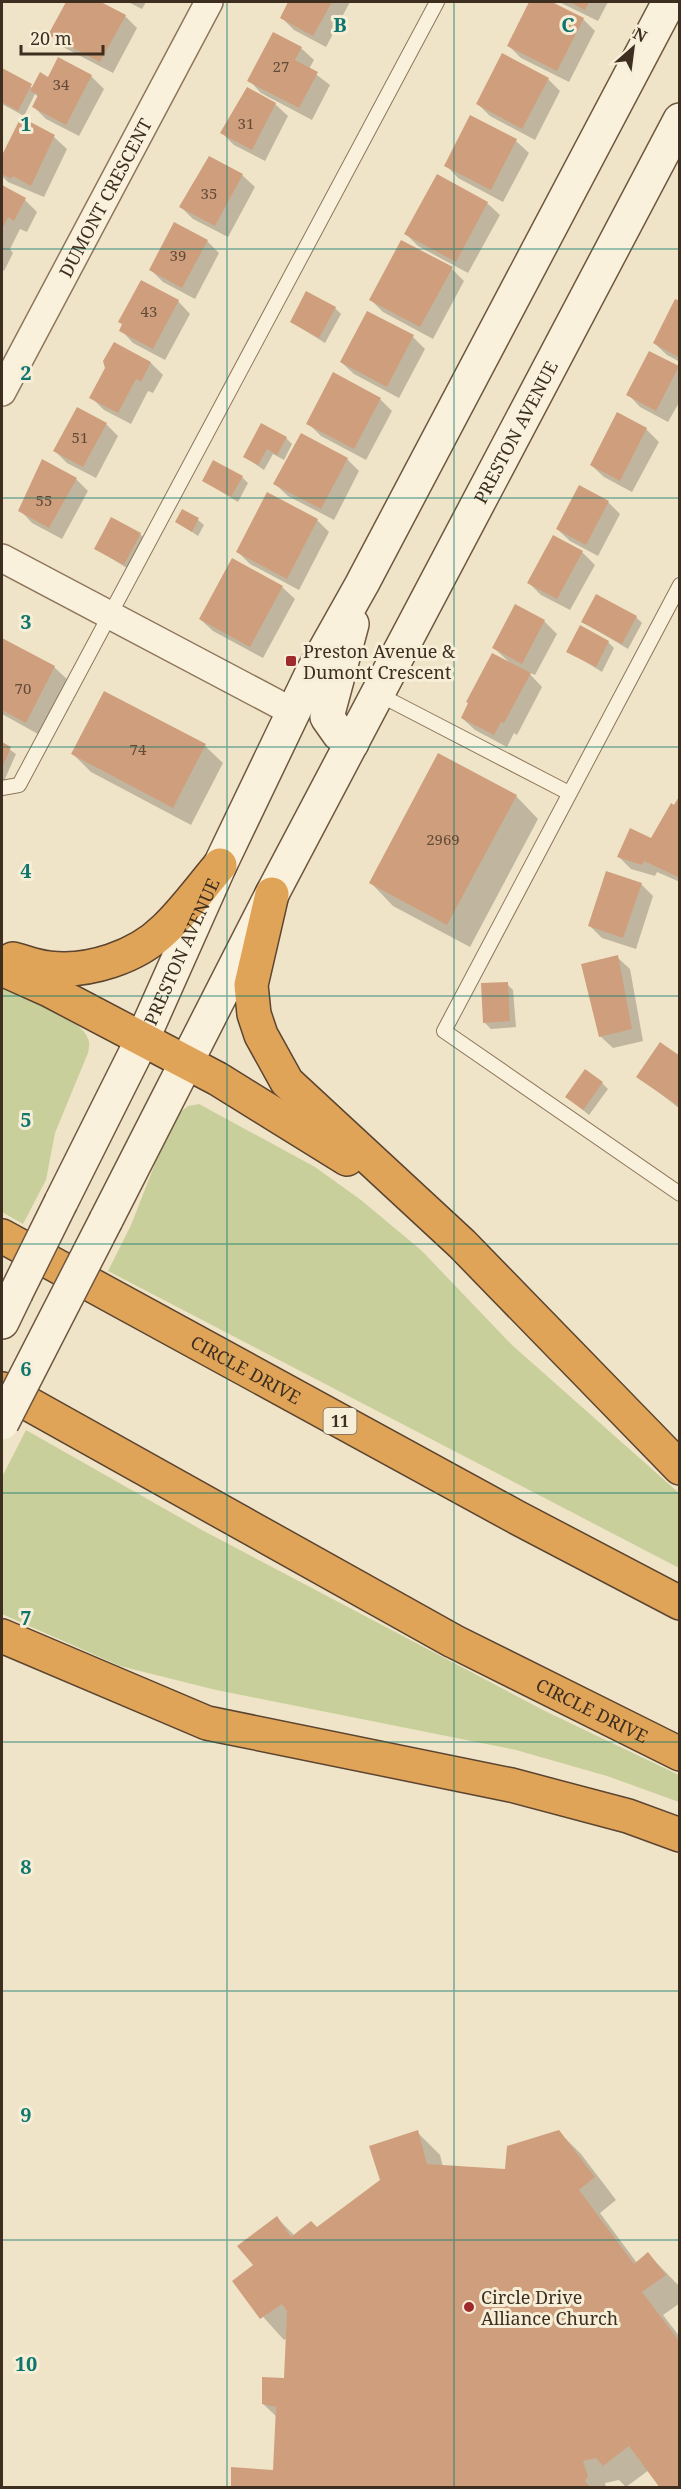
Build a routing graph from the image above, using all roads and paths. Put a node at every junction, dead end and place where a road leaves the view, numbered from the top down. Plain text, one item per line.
1 (209, 2) edge
2 (437, 2) edge
3 (669, 2) edge
4 (680, 120) edge
5 (2, 392) edge
6 (2, 558) edge
7 (362, 584) junction
8 (680, 585) edge
9 (111, 617) junction
10 (378, 694) junction
11 (295, 713) junction
12 (352, 743) junction
13 (2, 788) edge
14 (569, 794) junction
15 (220, 865) junction
16 (272, 894) junction
17 (2, 957) edge
18 (2, 969) edge
19 (142, 1040) junction
20 (187, 1064) junction
21 (680, 1194) edge
22 (2, 1236) edge
23 (462, 1244) junction
24 (2, 1322) edge
25 (2, 1389) edge
26 (2, 1423) edge
27 (680, 1468) edge
28 (680, 1603) edge
29 (10, 1644) edge
30 (680, 1754) edge
31 (680, 1835) edge

1 - 5 street, DUMONT CRESCENT
2 - 9 lane
3 - 7 main road, PRESTON AVENUE
4 - 10 main road, PRESTON AVENUE
6 - 9 street
7 - 11 main road, PRESTON AVENUE
7 - 12 main road, PRESTON AVENUE
8 - 14 lane
9 - 11 street
9 - 13 lane
10 - 12 main road, PRESTON AVENUE
10 - 14 lane
11 - 15 main road, PRESTON AVENUE
12 - 16 main road, PRESTON AVENUE
14 - 21 lane
15 - 17 highway
15 - 19 main road, PRESTON AVENUE
16 - 20 main road, PRESTON AVENUE
16 - 23 highway
18 - 19 highway
19 - 20 highway
19 - 24 main road, PRESTON AVENUE, bridge
20 - 23 highway
20 - 26 main road, PRESTON AVENUE, bridge
22 - 28 highway, CIRCLE DRIVE / 11
23 - 27 highway
25 - 30 highway, CIRCLE DRIVE
29 - 31 highway

